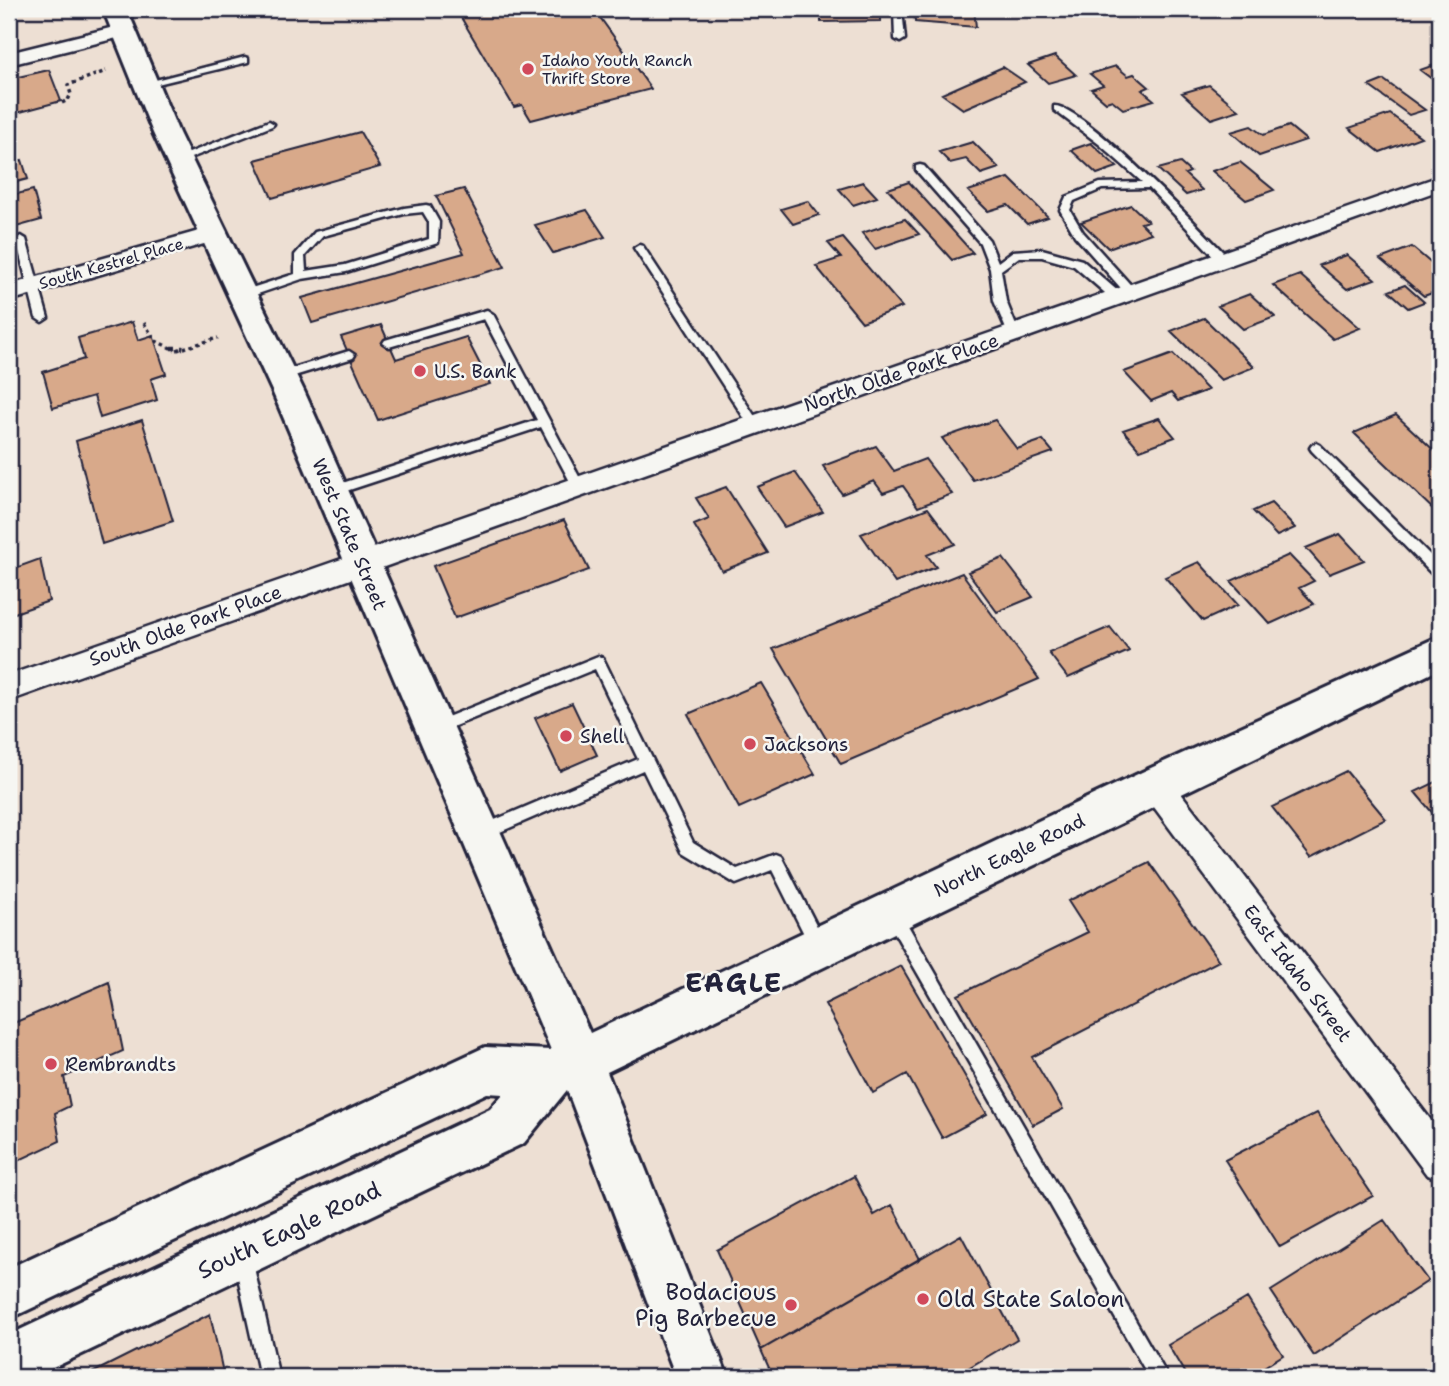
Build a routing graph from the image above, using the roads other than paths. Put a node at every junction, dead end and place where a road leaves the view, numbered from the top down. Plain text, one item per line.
1 (898, 9) edge
2 (119, 15) edge
3 (900, 39) dead end
4 (9, 58) edge
5 (245, 60) dead end
6 (145, 84) junction
7 (1056, 108) dead end
8 (269, 124) dead end
9 (179, 159) junction
10 (920, 168) dead end
11 (1440, 183) edge
12 (1151, 185) junction
13 (213, 233) junction
14 (21, 239) dead end
15 (639, 248) dead end
16 (1223, 259) junction
17 (995, 269) junction
18 (301, 276) junction
19 (34, 285) junction
20 (9, 293) edge
21 (1124, 294) junction
22 (243, 295) junction
23 (42, 318) dead end
24 (1013, 333) junction
25 (389, 343) dead end
26 (349, 355) dead end
27 (281, 376) junction
28 (543, 422) junction
29 (754, 424) junction
30 (1316, 448) dead end
31 (578, 485) junction
32 (331, 491) junction
33 (362, 562) junction
34 (1440, 573) edge
35 (1440, 652) edge
36 (9, 688) edge
37 (434, 728) junction
38 (647, 762) junction
39 (1156, 785) junction
40 (480, 833) junction
41 (891, 912) junction
42 (820, 947) junction
43 (565, 1067) junction
44 (1440, 1162) edge
45 (241, 1253) junction
46 (9, 1294) edge
47 (9, 1362) edge
48 (270, 1377) edge
49 (702, 1377) edge
50 (1157, 1377) edge

1 - 3 lane
2 - 4 street
2 - 6 main road, West State Street
5 - 6 lane
6 - 9 main road, West State Street
7 - 12 lane
8 - 9 lane
9 - 13 main road, West State Street
10 - 17 lane
11 - 16 street, North Olde Park Place
12 - 16 lane
12 - 21 lane
13 - 19 street, South Kestrel Place
13 - 22 main road, West State Street
14 - 19 lane
15 - 29 lane
16 - 21 street, North Olde Park Place
17 - 21 lane
17 - 24 lane
18 - 18 lane
18 - 22 lane
19 - 20 street, South Kestrel Place
19 - 23 lane
21 - 24 street, North Olde Park Place
22 - 27 main road, West State Street
24 - 29 street, North Olde Park Place
25 - 28 lane
26 - 27 lane
27 - 32 main road, West State Street
28 - 31 lane
28 - 32 lane
29 - 31 street, North Olde Park Place
30 - 34 lane
31 - 33 street, North Olde Park Place
32 - 33 main road, West State Street
33 - 36 street, South Olde Park Place
33 - 37 main road, West State Street
35 - 39 main road, North Eagle Road
37 - 38 lane
37 - 40 main road, West State Street
38 - 40 lane
38 - 42 lane
39 - 41 main road, North Eagle Road
39 - 44 street, East Idaho Street
40 - 43 main road, West State Street
41 - 42 main road, North Eagle Road
41 - 50 lane
42 - 43 main road, North Eagle Road
43 - 45 main road, South Eagle Road
43 - 46 main road
43 - 49 main road, West State Street
45 - 47 main road, South Eagle Road
45 - 48 lane

